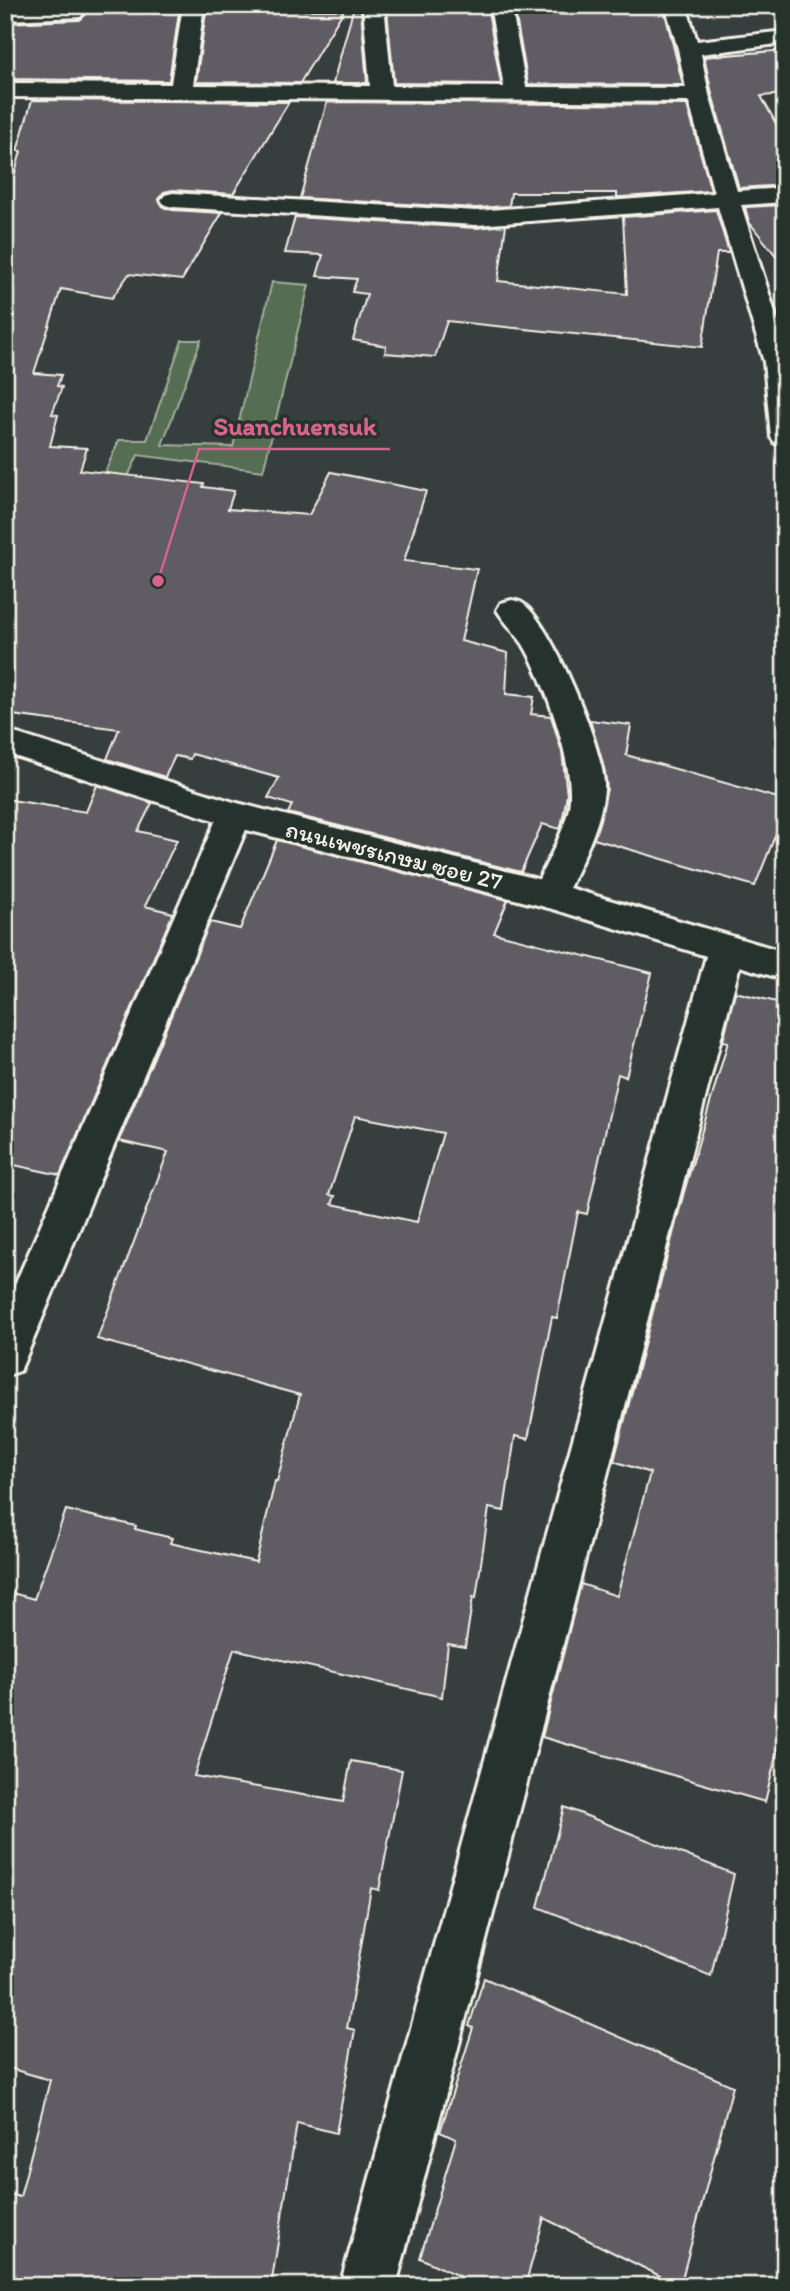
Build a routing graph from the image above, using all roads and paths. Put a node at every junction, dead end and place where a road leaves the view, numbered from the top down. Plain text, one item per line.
1 (194, 5) edge
2 (373, 5) edge
3 (500, 5) edge
4 (675, 5) edge
5 (73, 13) dead end
6 (5, 14) edge
7 (785, 37) edge
8 (689, 49) junction
9 (181, 91) junction
10 (382, 93) junction
11 (516, 93) junction
12 (698, 94) junction
13 (10, 98) edge
14 (785, 195) edge
15 (173, 200) dead end
16 (728, 201) junction
17 (785, 437) edge
18 (512, 610) dead end
19 (5, 741) edge
20 (235, 815) junction
21 (549, 895) junction
22 (726, 949) junction
23 (785, 965) edge
24 (5, 1357) edge
25 (368, 2286) edge

1 - 9 street
2 - 10 street
3 - 11 street
4 - 8 street
5 - 6 street
7 - 8 street
8 - 12 street
9 - 10 street
9 - 13 street
10 - 11 street
11 - 12 street
12 - 16 street
14 - 16 street
15 - 16 street
16 - 17 street
18 - 21 street
19 - 20 street, ถนนเพชรเกษม ซอย 27
20 - 21 street, ถนนเพชรเกษม ซอย 27
20 - 24 street
21 - 22 street, ถนนเพชรเกษม ซอย 27
22 - 23 street, ถนนเพชรเกษม ซอย 27
22 - 25 street

